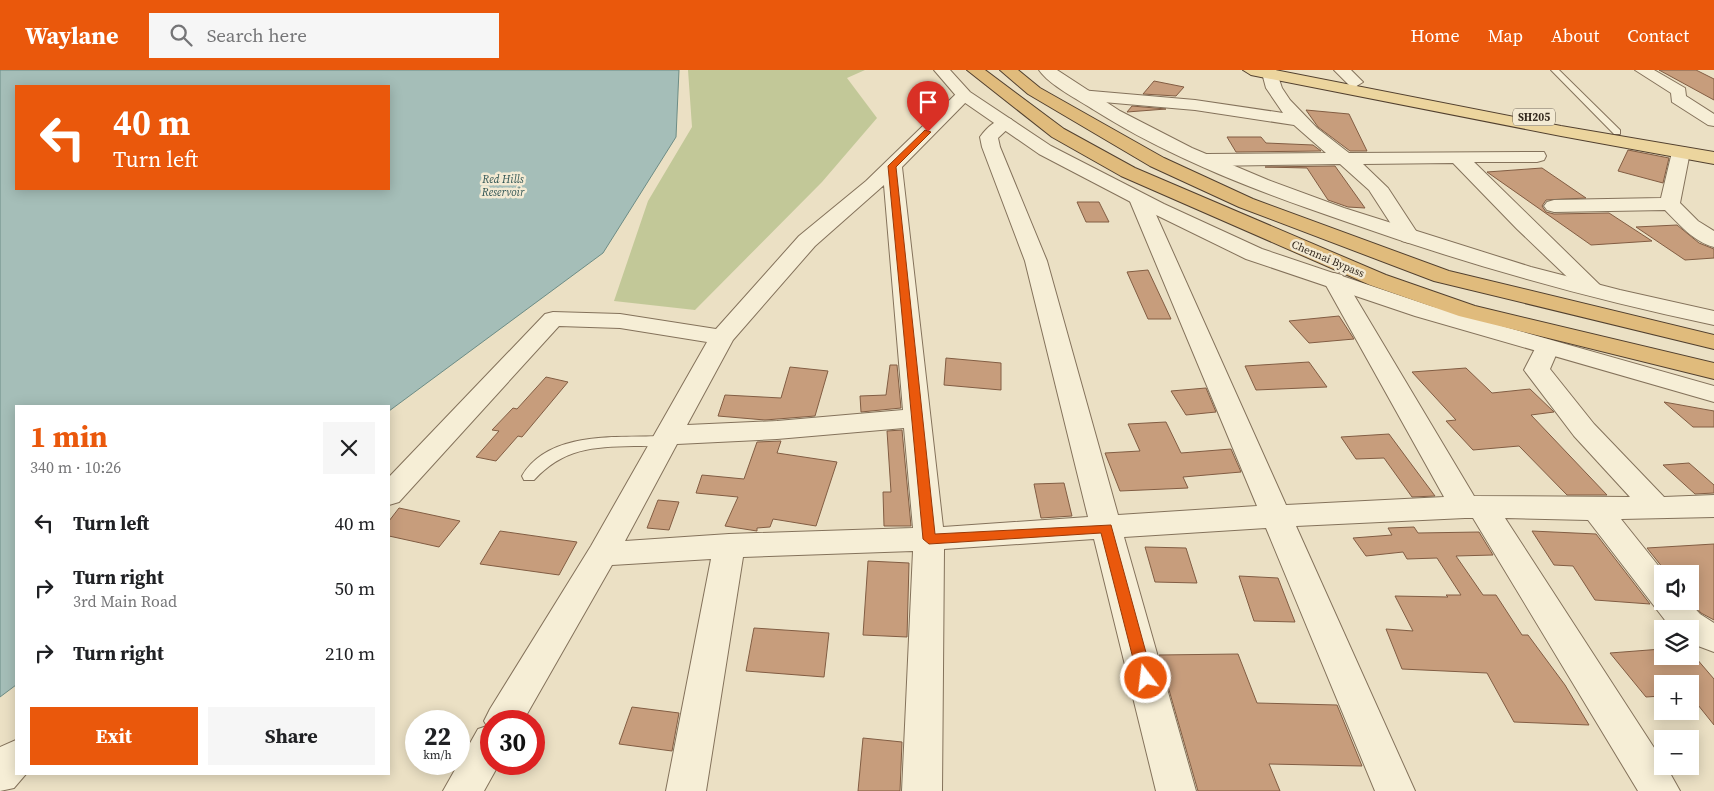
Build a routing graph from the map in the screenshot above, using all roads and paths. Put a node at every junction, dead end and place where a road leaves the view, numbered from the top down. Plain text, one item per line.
1 (942, 70) edge
2 (975, 70) edge
3 (1008, 70) edge
4 (1047, 70) edge
5 (1251, 70) edge
6 (1288, 70) edge
7 (1342, 70) edge
8 (1555, 70) edge
9 (1643, 70) edge
10 (1270, 73) junction
11 (1355, 82) junction
12 (964, 95) junction
13 (1080, 95) junction
14 (1008, 111) junction
15 (1300, 121) junction
16 (1714, 121) edge
17 (1617, 132) junction
18 (1714, 150) edge
19 (1682, 152) junction
20 (1537, 156) dead end
21 (1458, 157) junction
22 (1343, 158) junction
23 (1714, 158) edge
24 (1207, 160) junction
25 (892, 166) junction
26 (1138, 199) junction
27 (1670, 204) junction
28 (1554, 206) dead end
29 (1409, 237) junction
30 (1714, 241) edge
31 (1334, 280) junction
32 (1593, 289) junction
33 (1714, 318) edge
34 (722, 337) junction
35 (1714, 342) edge
36 (1547, 348) junction
37 (1714, 372) edge
38 (1714, 394) edge
39 (917, 418) junction
40 (666, 438) junction
41 (529, 476) dead end
42 (390, 494) edge
43 (1714, 506) edge
44 (1473, 507) junction
45 (1656, 507) junction
46 (1596, 509) junction
47 (1276, 516) junction
48 (1106, 528) junction
49 (929, 539) junction
50 (729, 546) junction
51 (602, 554) junction
52 (1654, 583) edge
53 (1676, 610) edge
54 (1714, 638) edge
55 (510, 710) edge
56 (15, 758) edge
57 (480, 761) edge
58 (0, 775) edge
59 (463, 791) edge
60 (686, 791) edge
61 (922, 791) edge
62 (1176, 791) edge
63 (1395, 791) edge
64 (1660, 791) edge

1 - 12 street
2 - 14 highway, Chennai Bypass
3 - 35 highway, Chennai Bypass
4 - 13 street
5 - 10 main road
6 - 11 main road, SH205
7 - 11 street
8 - 17 lane
9 - 16 street
10 - 15 street
10 - 19 main road
11 - 17 main road, SH205
12 - 14 street
12 - 25 street
13 - 15 street
13 - 24 street
14 - 26 street
14 - 37 highway, Chennai Bypass
14 - 48 street
15 - 22 street
17 - 18 main road, SH205
19 - 23 main road
19 - 27 street
20 - 21 street
21 - 22 street
21 - 32 street
22 - 24 street
22 - 29 street
24 - 29 street
25 - 34 street
25 - 39 street
26 - 31 street
26 - 47 street
27 - 28 street
27 - 30 street
29 - 32 street
31 - 36 street
31 - 44 street
32 - 33 street
34 - 40 street
34 - 42 street
36 - 38 street
36 - 45 street
39 - 40 street
39 - 49 street
40 - 41 lane
40 - 51 street
43 - 45 street
44 - 46 street
44 - 47 street
44 - 64 street
45 - 46 street
46 - 52 street
47 - 48 street
47 - 63 street
48 - 49 street
48 - 62 street
49 - 50 street
49 - 61 street
50 - 51 street
50 - 60 street
51 - 55 street
53 - 54 street
56 - 58 street
57 - 59 street

